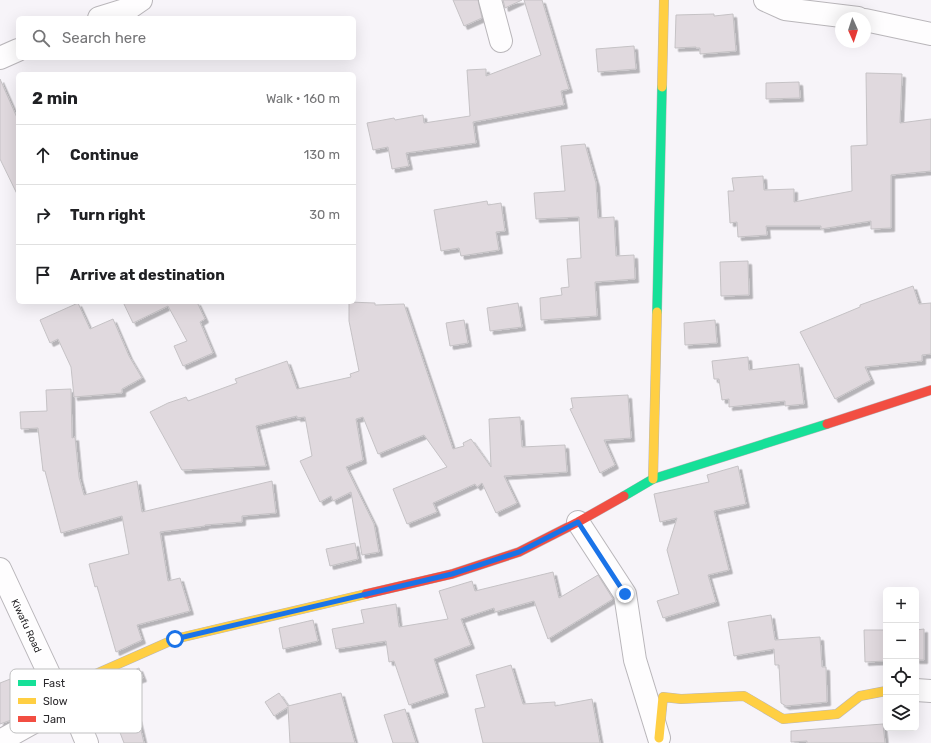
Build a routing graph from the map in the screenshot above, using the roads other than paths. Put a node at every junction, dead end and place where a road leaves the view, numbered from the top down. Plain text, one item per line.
1 (141, 0) edge
2 (490, 0) edge
3 (664, 0) edge
4 (765, 0) edge
5 (835, 15) edge
6 (106, 16) edge
7 (871, 21) edge
8 (931, 34) edge
9 (501, 41) dead end
10 (16, 51) edge
11 (0, 58) edge
12 (931, 390) edge
13 (653, 478) junction
14 (578, 522) junction
15 (0, 569) edge
16 (50, 669) edge
17 (117, 669) edge
18 (919, 690) edge
19 (931, 691) edge
20 (883, 692) edge
21 (11, 733) edge
22 (82, 733) edge
23 (660, 740) edge
24 (0, 741) edge
25 (87, 743) edge

1 - 6 street
2 - 9 street
3 - 13 street
4 - 5 street
7 - 8 street
10 - 11 street
12 - 13 street
13 - 14 street
14 - 17 street
14 - 23 street
15 - 16 street, Kiwafu Road
18 - 19 street
20 - 23 street
21 - 24 street
22 - 25 street, Kiwafu Road

